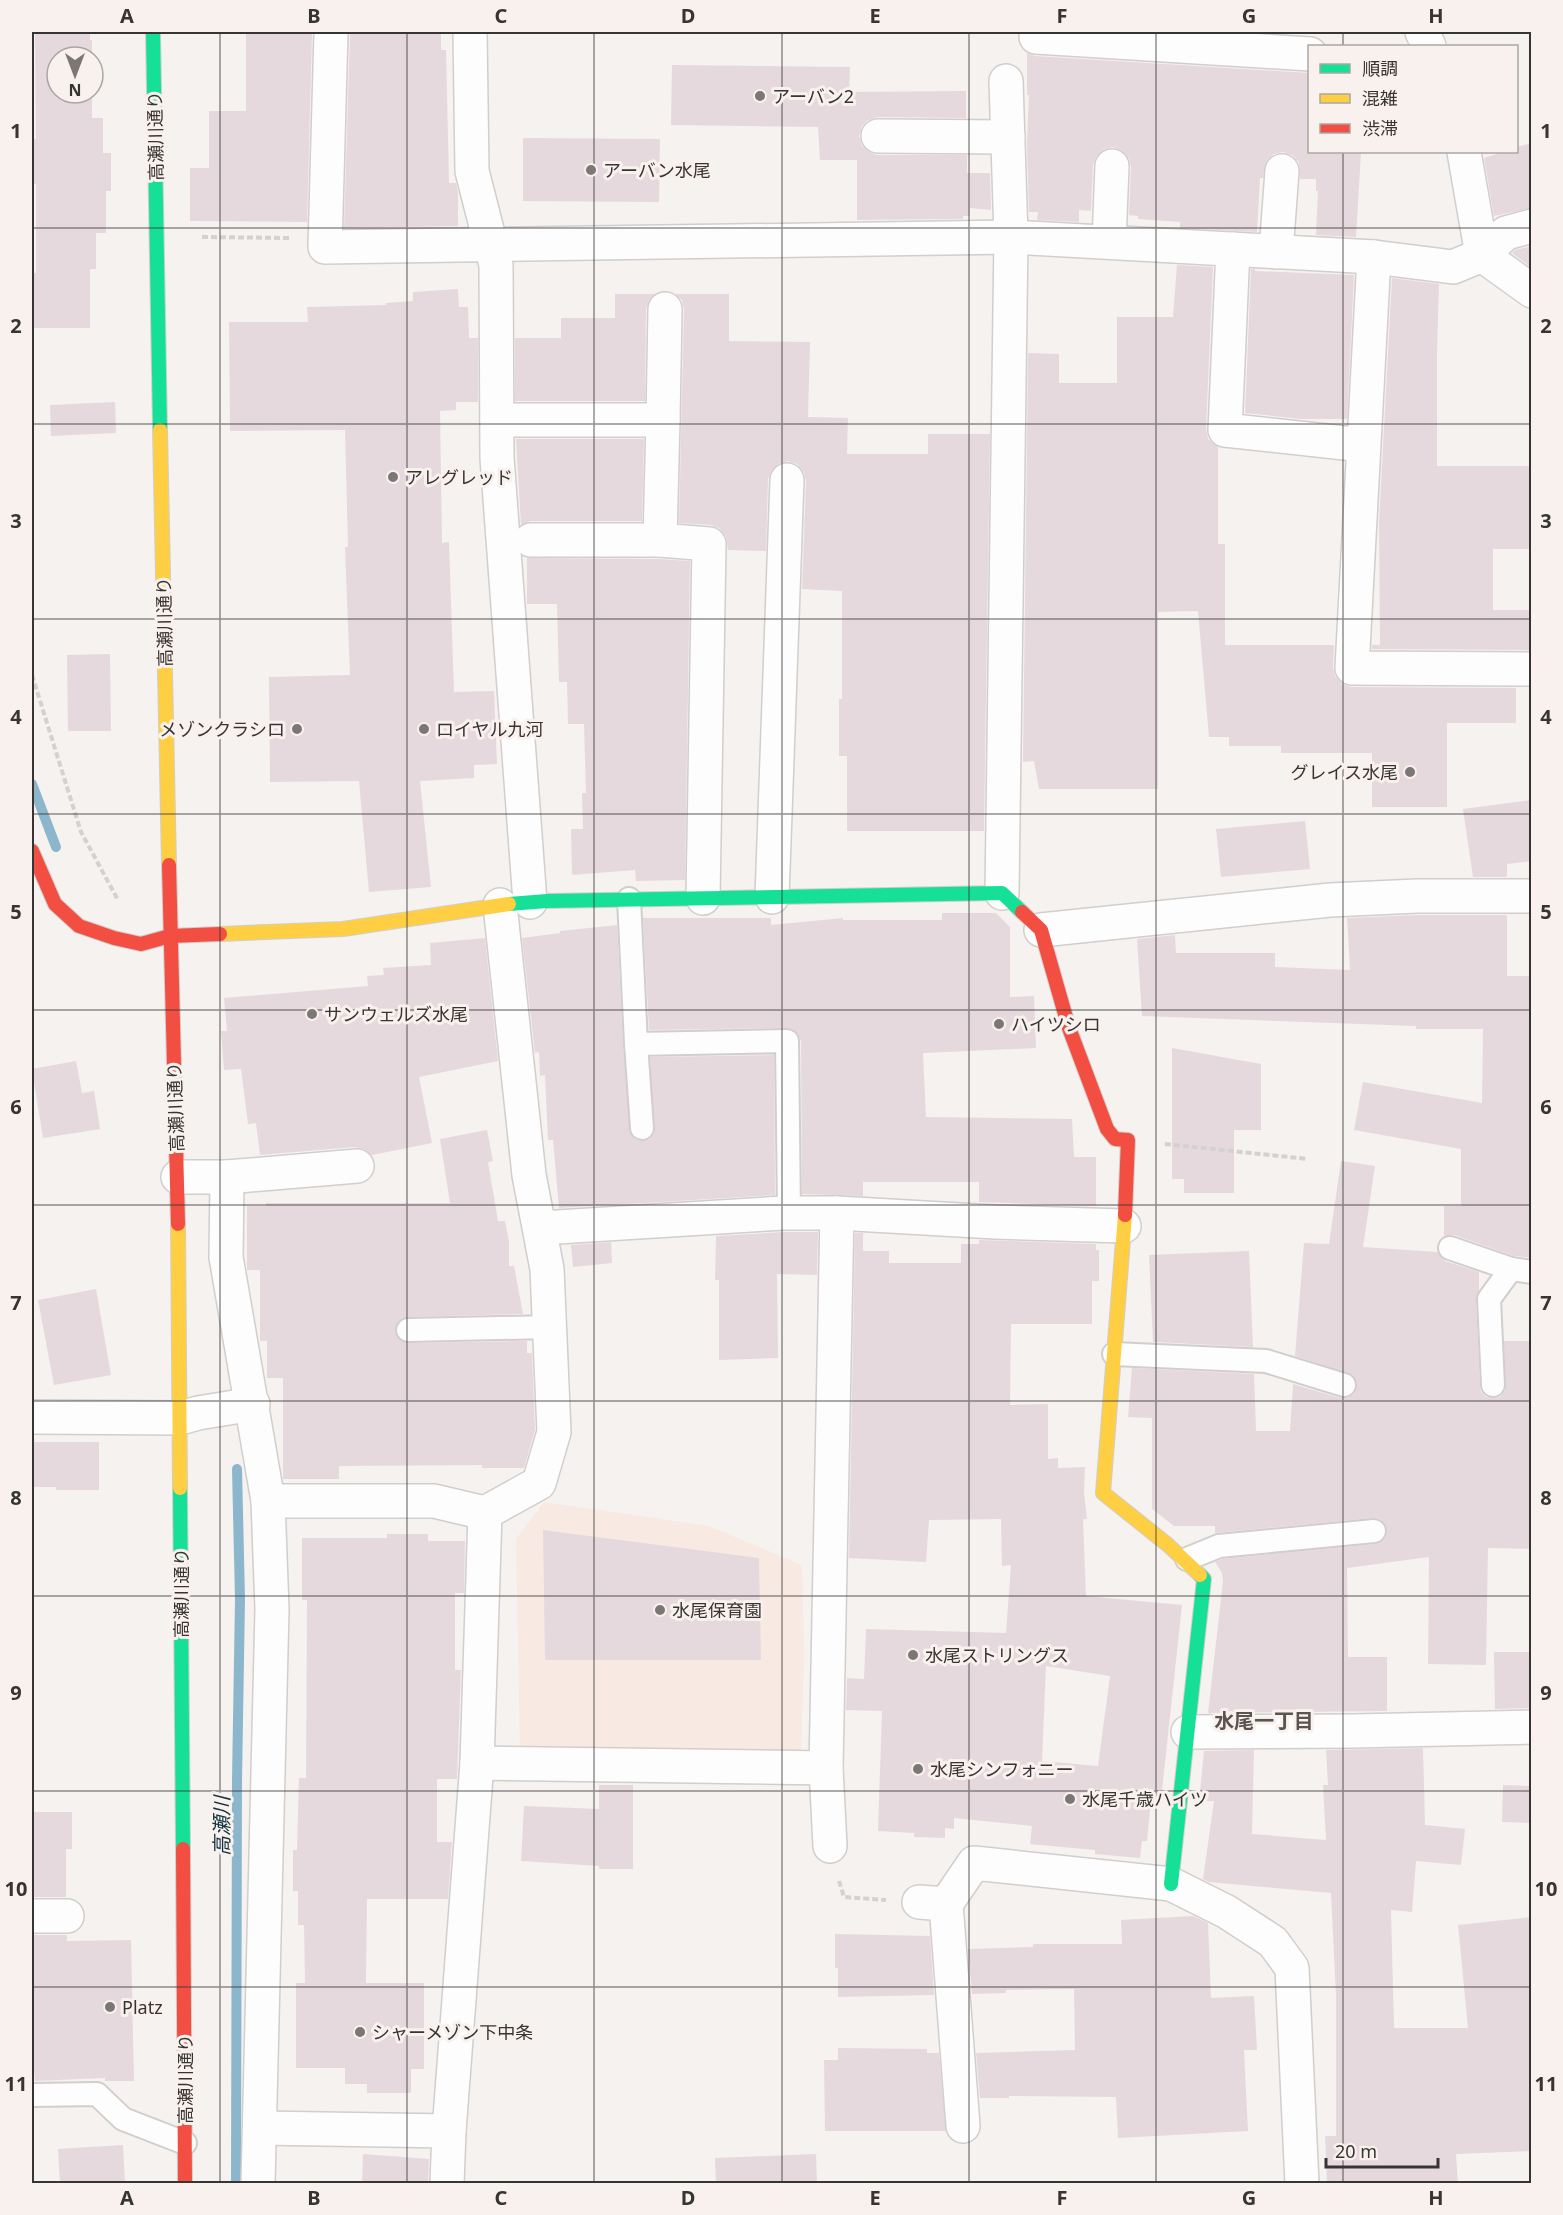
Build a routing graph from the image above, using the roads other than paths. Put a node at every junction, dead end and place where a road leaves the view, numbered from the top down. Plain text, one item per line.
1 (153, 32) edge
2 (331, 32) edge
3 (470, 32) edge
4 (1036, 37) dead end
5 (1308, 54) edge
6 (1006, 81) dead end
7 (878, 136) dead end
8 (1008, 137) junction
9 (1464, 153) edge
10 (1112, 166) dead end
11 (1282, 171) dead end
12 (1532, 226) edge
13 (1011, 237) junction
14 (1109, 242) junction
15 (491, 245) junction
16 (1233, 249) junction
17 (1276, 252) junction
18 (1482, 255) junction
19 (1374, 257) junction
20 (1532, 291) edge
21 (665, 309) dead end
22 (497, 420) junction
23 (663, 420) junction
24 (1363, 445) junction
25 (787, 480) dead end
26 (531, 540) dead end
27 (660, 540) junction
28 (1532, 669) edge
29 (32, 851) edge
30 (1002, 893) junction
31 (1532, 896) edge
32 (772, 897) junction
33 (703, 898) junction
34 (629, 899) junction
35 (515, 904) junction
36 (1041, 930) junction
37 (170, 936) junction
38 (636, 1044) junction
39 (642, 1128) dead end
40 (357, 1166) dead end
41 (178, 1177) junction
42 (227, 1177) junction
43 (789, 1213) junction
44 (837, 1213) junction
45 (1124, 1226) junction
46 (541, 1228) junction
47 (1450, 1248) dead end
48 (1521, 1271) edge
49 (550, 1327) junction
50 (408, 1330) dead end
51 (1114, 1354) junction
52 (1344, 1385) dead end
53 (1493, 1385) dead end
54 (253, 1404) junction
55 (189, 1415) junction
56 (32, 1417) edge
57 (268, 1502) junction
58 (485, 1513) junction
59 (1374, 1531) dead end
60 (1187, 1559) junction
61 (1532, 1727) edge
62 (1188, 1732) junction
63 (477, 1763) junction
64 (826, 1768) junction
65 (830, 1846) road end
66 (1171, 1884) junction
67 (32, 1916) edge
68 (67, 1916) dead end
69 (32, 2095) edge
70 (963, 2126) dead end
71 (260, 2128) junction
72 (449, 2131) junction
73 (185, 2142) junction
74 (185, 2184) edge
75 (258, 2184) edge
76 (447, 2184) edge
77 (1302, 2184) edge

1 - 37 street, 高瀬川通り
2 - 15 street
3 - 15 street
4 - 5 street
6 - 8 street
7 - 8 street
8 - 13 street
9 - 18 street
10 - 14 street
11 - 17 street
12 - 18 street
13 - 14 street
13 - 15 street
13 - 30 street
14 - 16 street
15 - 22 street
16 - 17 street
16 - 24 street
17 - 19 street
18 - 19 street
18 - 20 street
19 - 24 street
21 - 23 street
22 - 23 street
22 - 35 street
23 - 27 street
24 - 28 street
25 - 32 street
26 - 27 street
27 - 33 street
29 - 37 street
30 - 32 street
30 - 36 street
31 - 36 street
32 - 33 street
33 - 34 street
34 - 35 street
34 - 38 lane
35 - 37 street
35 - 46 street
36 - 45 street
37 - 41 street, 高瀬川通り
38 - 39 lane
38 - 43 lane
40 - 42 street
41 - 42 street
41 - 55 street, 高瀬川通り
42 - 54 street
43 - 44 street
43 - 46 street
44 - 45 street
44 - 64 street
45 - 51 street
46 - 49 street
47 - 48 lane
48 - 53 lane
49 - 50 lane
49 - 58 street
51 - 52 lane
51 - 60 street
54 - 55 street
54 - 57 street
55 - 56 street
55 - 73 street, 高瀬川通り
57 - 58 street
57 - 71 street
58 - 63 street
59 - 60 lane
60 - 62 street
61 - 62 street
62 - 66 street
63 - 64 street
63 - 72 street
64 - 65 street
66 - 70 street
66 - 77 street
67 - 68 street
69 - 73 lane
71 - 72 street
71 - 75 street
72 - 76 street
73 - 74 street, 高瀬川通り

